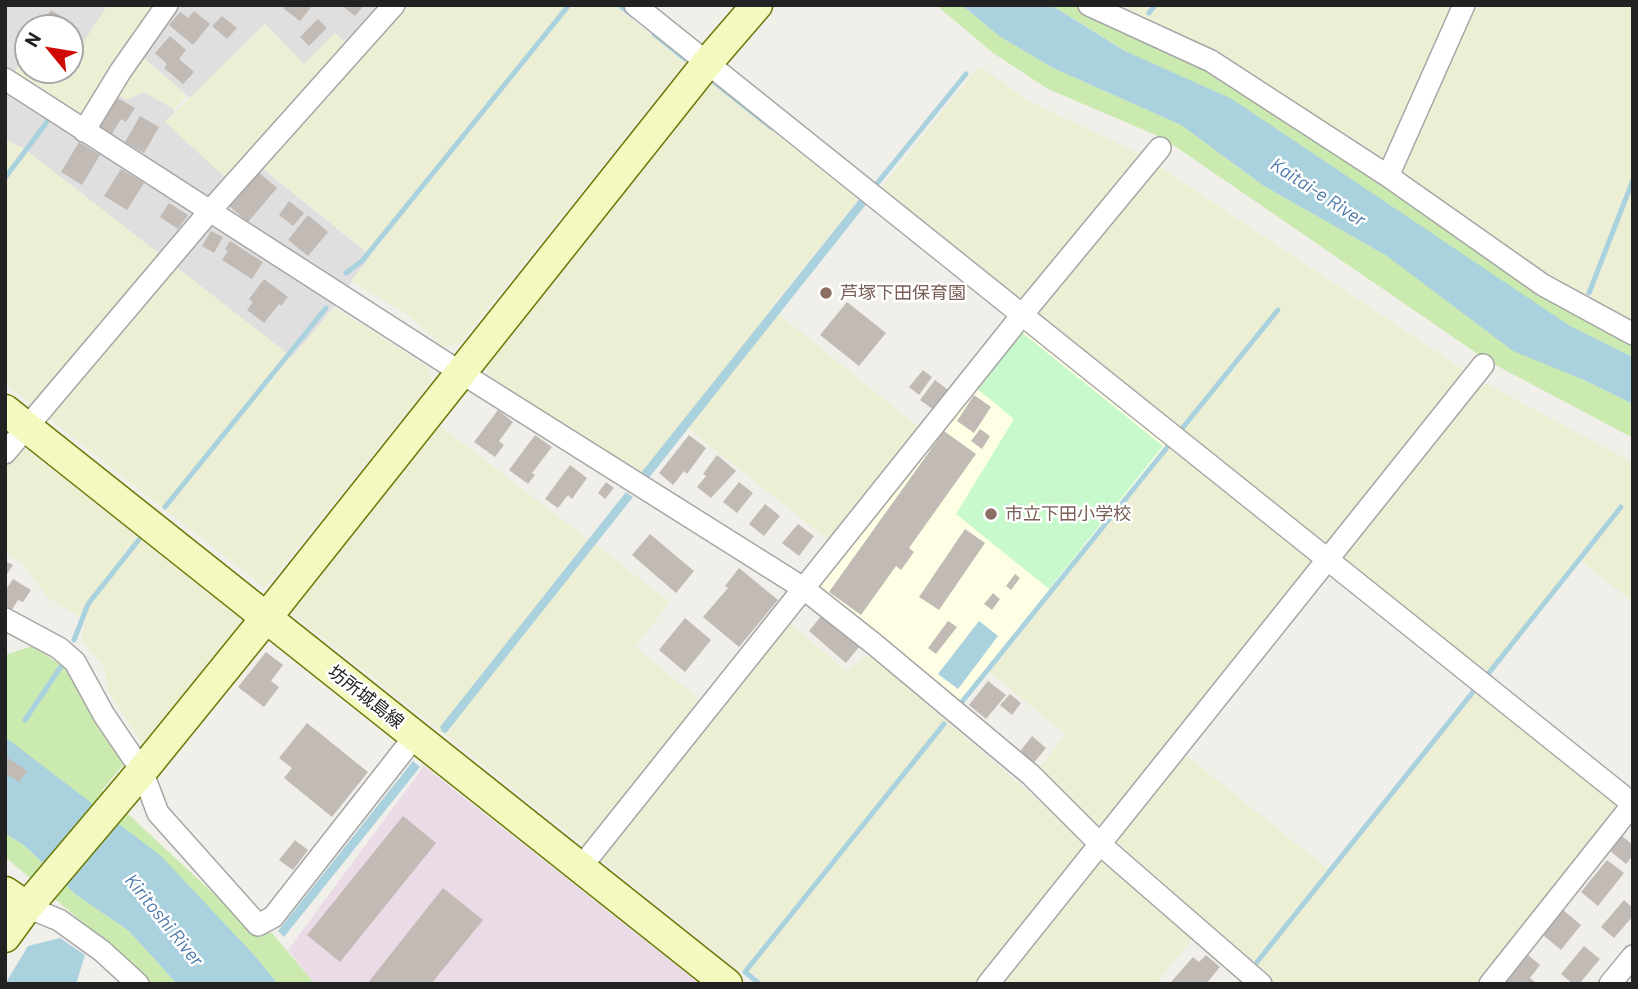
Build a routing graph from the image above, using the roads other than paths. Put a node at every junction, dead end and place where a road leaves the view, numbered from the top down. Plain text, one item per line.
1 (167, 5) edge
2 (394, 5) edge
3 (635, 5) edge
4 (757, 5) edge
5 (1089, 5) edge
6 (1464, 5) edge
7 (707, 62) junction
8 (5, 79) edge
9 (84, 131) junction
10 (1160, 148) dead end
11 (1388, 176) junction
12 (209, 212) junction
13 (1022, 315) junction
14 (1633, 334) edge
15 (1483, 365) dead end
16 (460, 372) junction
17 (16, 419) edge
18 (5, 453) edge
19 (1327, 561) junction
20 (803, 588) junction
21 (266, 618) junction
22 (5, 620) edge
23 (415, 736) junction
24 (142, 771) junction
25 (1633, 804) edge
26 (1101, 845) junction
27 (582, 867) junction
28 (24, 897) edge
29 (5, 937) edge
30 (1633, 956) edge
31 (138, 984) edge
32 (727, 984) edge
33 (988, 984) edge
34 (1261, 984) edge
35 (1490, 984) edge
36 (1610, 984) edge

1 - 9 street
2 - 12 street
3 - 7 street
4 - 7 street
5 - 11 street
6 - 11 street
7 - 13 street
7 - 16 street
8 - 9 street
9 - 12 street
10 - 13 street
11 - 14 street
12 - 16 street
12 - 17 street
13 - 19 street
13 - 20 street
15 - 19 street
16 - 20 street
16 - 21 street
17 - 18 street
17 - 21 street, 坊所城島線
19 - 25 street
19 - 26 street
20 - 26 street
20 - 27 street
21 - 23 street, 坊所城島線
21 - 24 street
22 - 24 street
23 - 24 street
23 - 27 street, 坊所城島線
24 - 28 street
25 - 35 street
26 - 33 street
26 - 34 street
27 - 32 street, 坊所城島線
28 - 29 street
28 - 31 street
30 - 36 street

